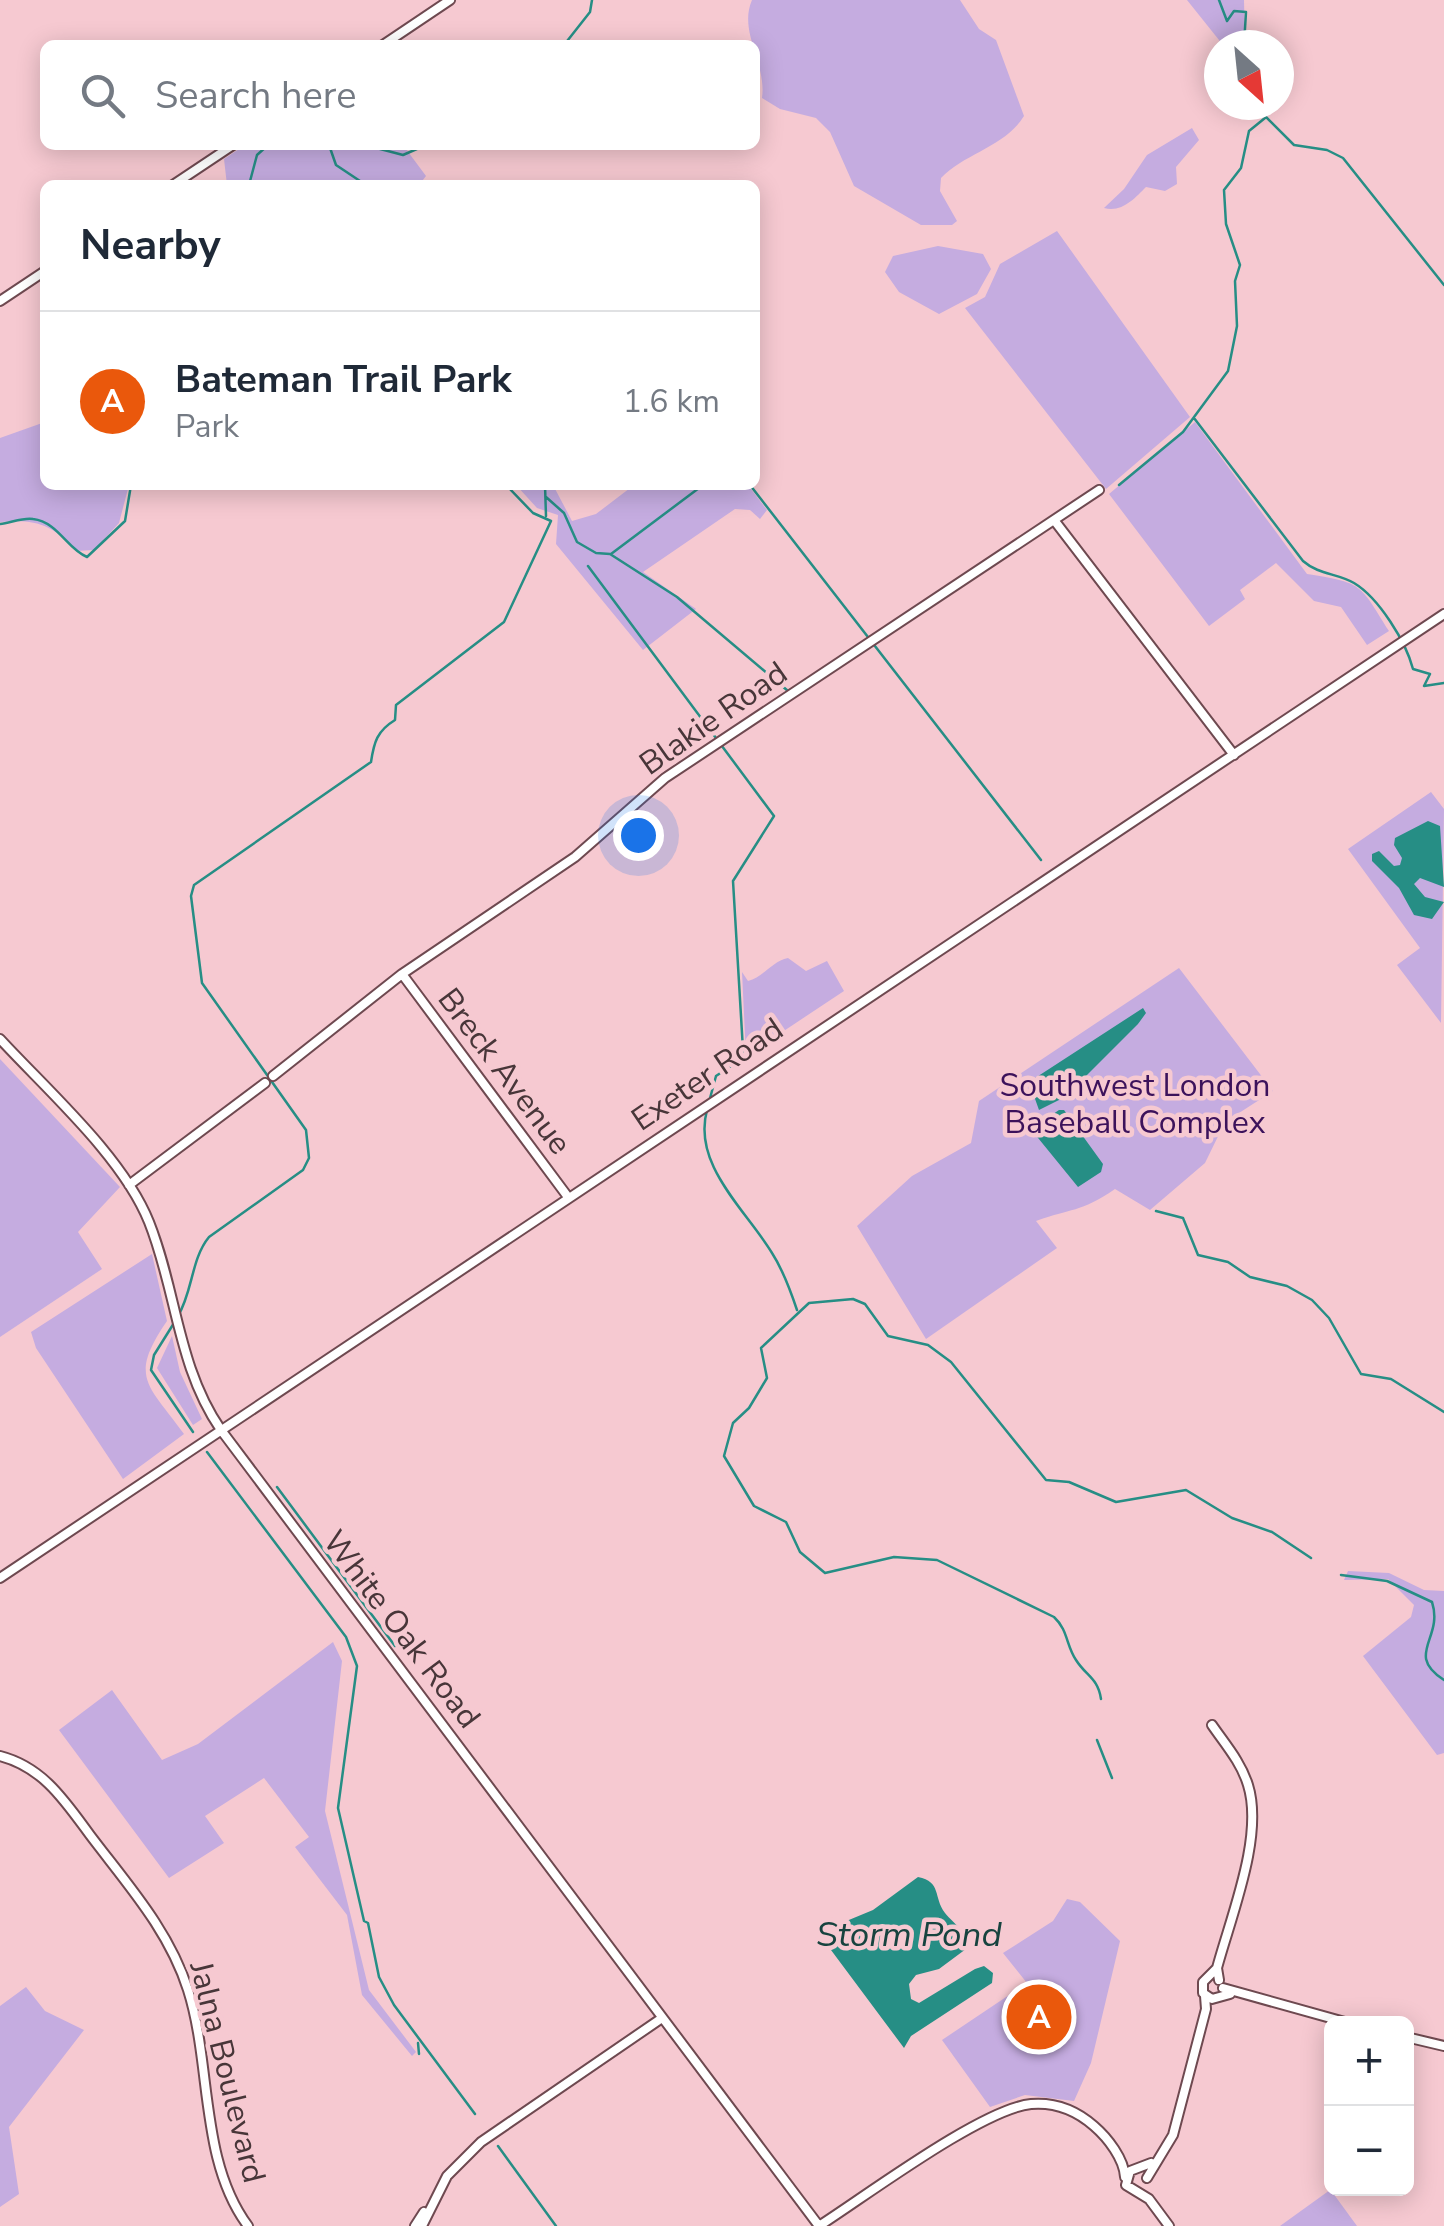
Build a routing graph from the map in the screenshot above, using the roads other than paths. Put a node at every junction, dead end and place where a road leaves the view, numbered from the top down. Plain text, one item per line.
1 (450, 0) edge
2 (390, 40) edge
3 (226, 150) edge
4 (181, 180) edge
5 (40, 274) edge
6 (0, 301) edge
7 (1099, 490) dead end
8 (1054, 520) junction
9 (1444, 614) edge
10 (1234, 754) junction
11 (402, 974) junction
12 (0, 1039) edge
13 (274, 1076) dead end
14 (265, 1083) dead end
15 (129, 1185) junction
16 (568, 1197) junction
17 (221, 1430) junction
18 (0, 1578) edge
19 (1212, 1725) dead end
20 (0, 1756) edge
21 (1215, 1989) junction
22 (1324, 2017) edge
23 (662, 2018) junction
24 (1414, 2039) edge
25 (1444, 2046) edge
26 (1156, 2160) junction
27 (1122, 2162) junction
28 (1138, 2169) junction
29 (1125, 2178) junction
30 (1147, 2180) junction
31 (1134, 2191) junction
32 (1149, 2200) junction
33 (248, 2226) edge
34 (418, 2226) edge
35 (818, 2226) edge
36 (1169, 2226) edge

1 - 2 street
3 - 4 street
5 - 6 street
7 - 8 street, Blakie Road
8 - 10 street
8 - 11 street, Blakie Road
9 - 10 street, Exeter Road
10 - 16 street, Exeter Road
11 - 13 street, Blakie Road
11 - 16 street, Breck Avenue
12 - 15 street, White Oak Road
14 - 15 street
15 - 17 street, White Oak Road
16 - 17 street, Exeter Road
17 - 18 street, Exeter Road
17 - 23 street, White Oak Road
19 - 21 street
20 - 33 street, Jalna Boulevard
21 - 22 street
21 - 26 street
23 - 34 street
23 - 35 street, White Oak Road
24 - 25 street
26 - 28 street
26 - 30 street
27 - 28 street
27 - 29 street
27 - 35 street
28 - 29 street
28 - 30 street
29 - 31 street
30 - 31 street
30 - 32 street
31 - 32 street
32 - 36 street

